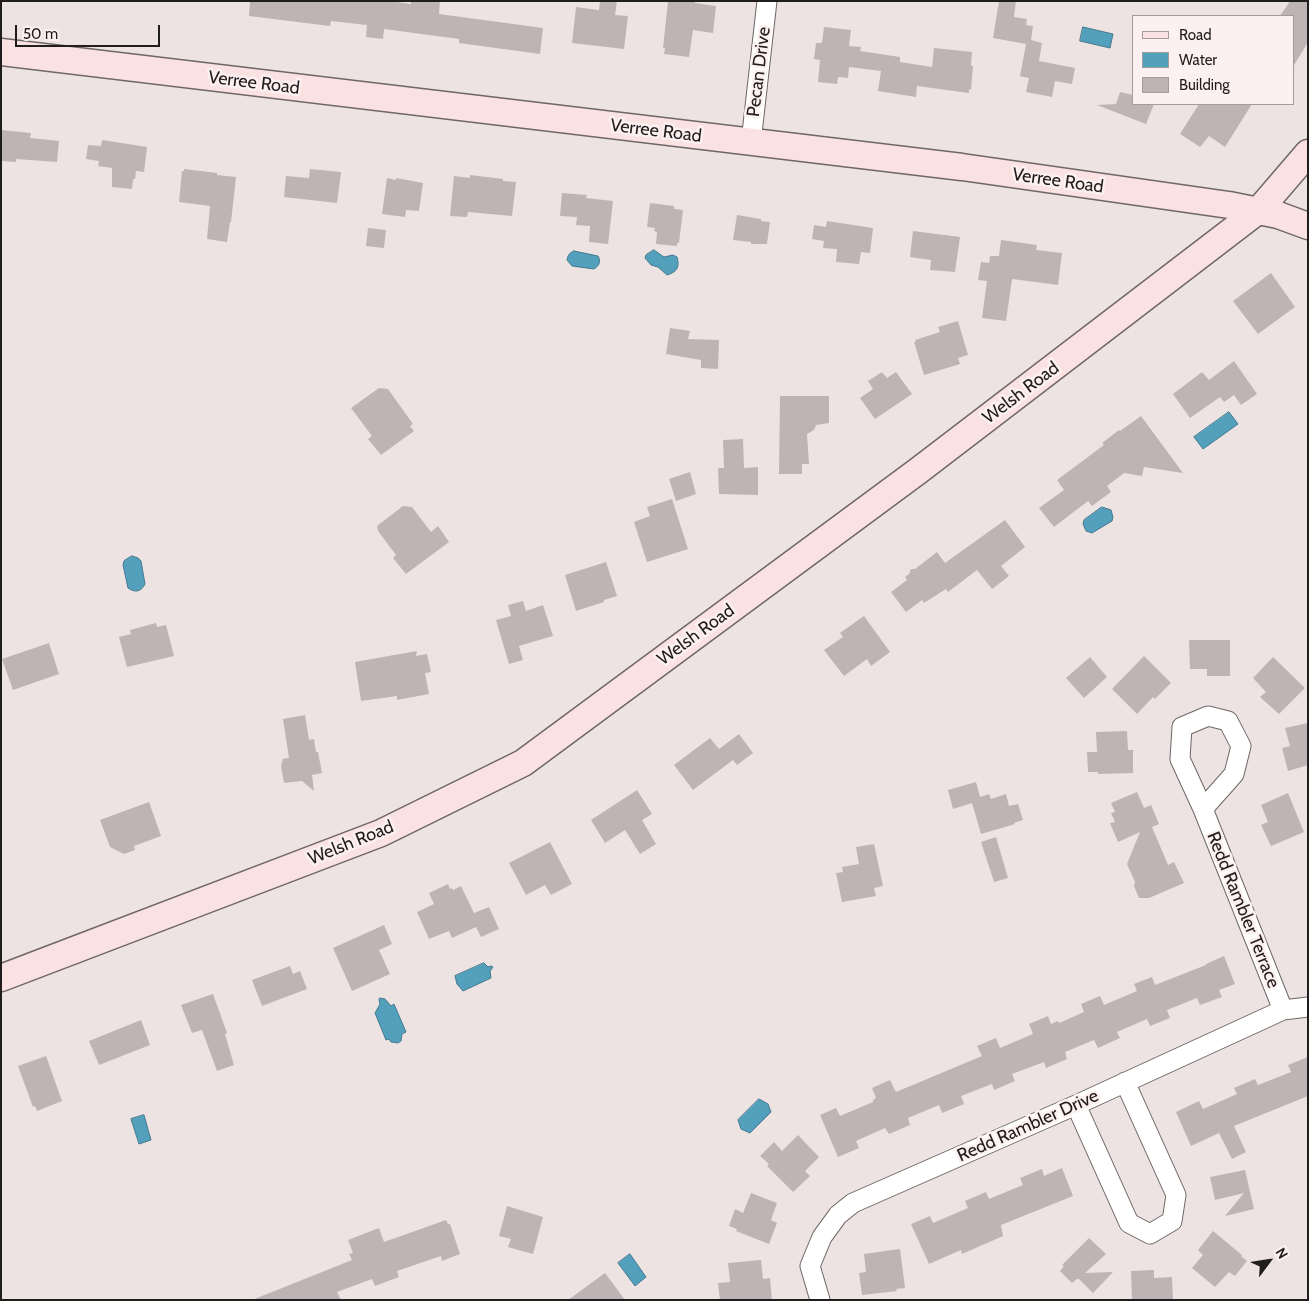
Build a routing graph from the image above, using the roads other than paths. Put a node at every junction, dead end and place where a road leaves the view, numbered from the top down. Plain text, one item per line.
1 (767, 1) edge
2 (1, 52) edge
3 (751, 142) junction
4 (1308, 153) edge
5 (1259, 210) junction
6 (1308, 226) edge
7 (1203, 809) junction
8 (1, 978) edge
9 (1308, 1007) edge
10 (1283, 1010) junction
11 (1125, 1082) junction
12 (1076, 1105) junction
13 (820, 1300) edge

1 - 3 street, Pecan Drive
2 - 3 main road, Verree Road
3 - 5 main road, Verree Road
4 - 5 main road, Welsh Road
5 - 6 main road, Verree Road
5 - 8 main road, Welsh Road
7 - 7 street, Redd Rambler Terrace
7 - 10 street, Redd Rambler Terrace
9 - 10 street, Redd Rambler Drive
10 - 11 street, Redd Rambler Drive
11 - 12 street, Redd Rambler Drive
11 - 12 street
12 - 13 street, Redd Rambler Drive

